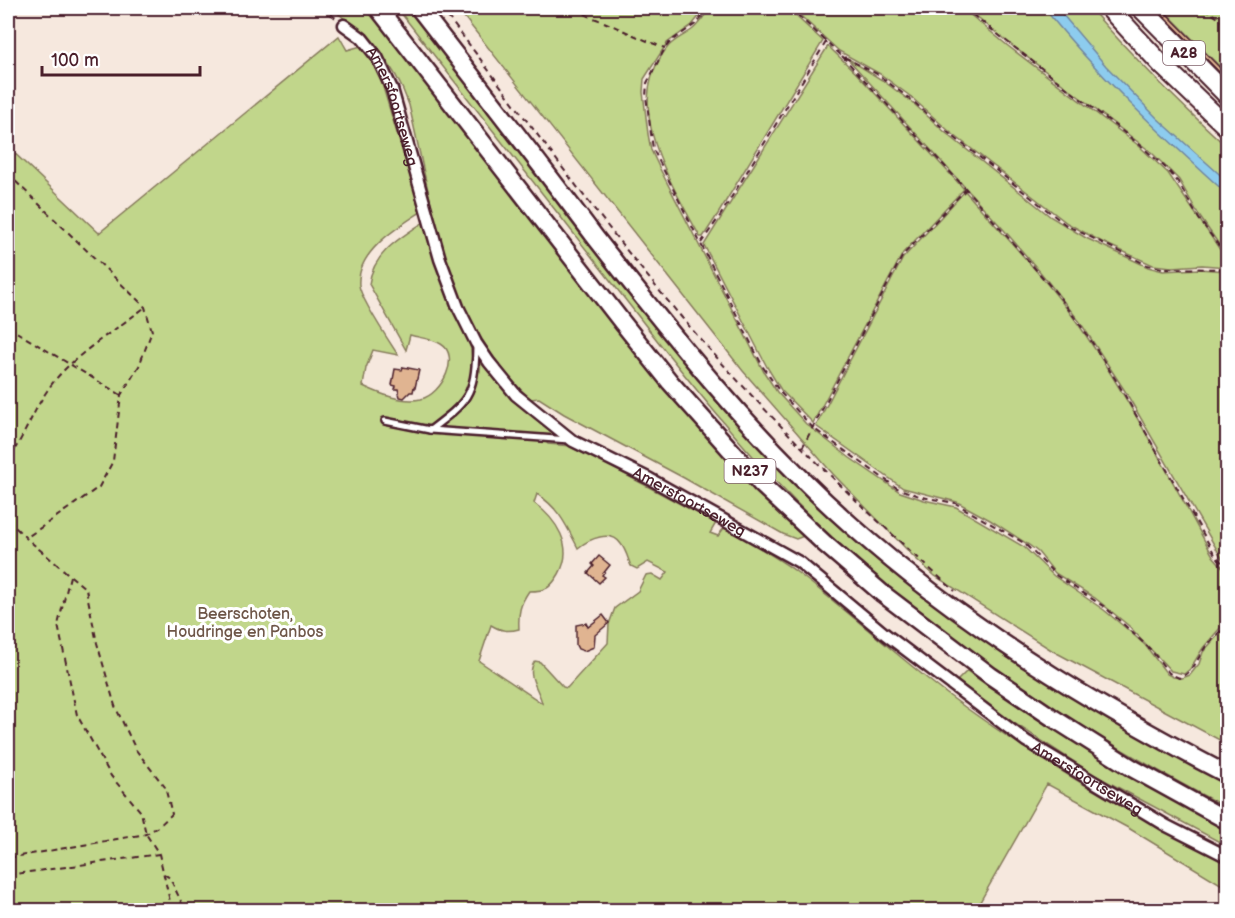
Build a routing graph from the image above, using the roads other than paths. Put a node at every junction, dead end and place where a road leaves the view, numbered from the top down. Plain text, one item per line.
1 (378, 8) edge
2 (419, 8) edge
3 (1109, 8) edge
4 (1141, 8) edge
5 (345, 25) road end
6 (1227, 96) edge
7 (1227, 128) edge
8 (476, 343) junction
9 (385, 421) dead end
10 (430, 429) junction
11 (573, 441) junction
12 (1227, 776) edge
13 (1227, 821) edge
14 (1227, 857) edge

1 - 13 main road, Amersfoortseweg / N237
2 - 12 main road, N237
3 - 7 highway, A28
4 - 6 highway, A28
5 - 8 street, Amersfoortseweg
8 - 10 lane
8 - 11 street, Amersfoortseweg
9 - 10 lane
10 - 11 lane
11 - 14 street, Amersfoortseweg

